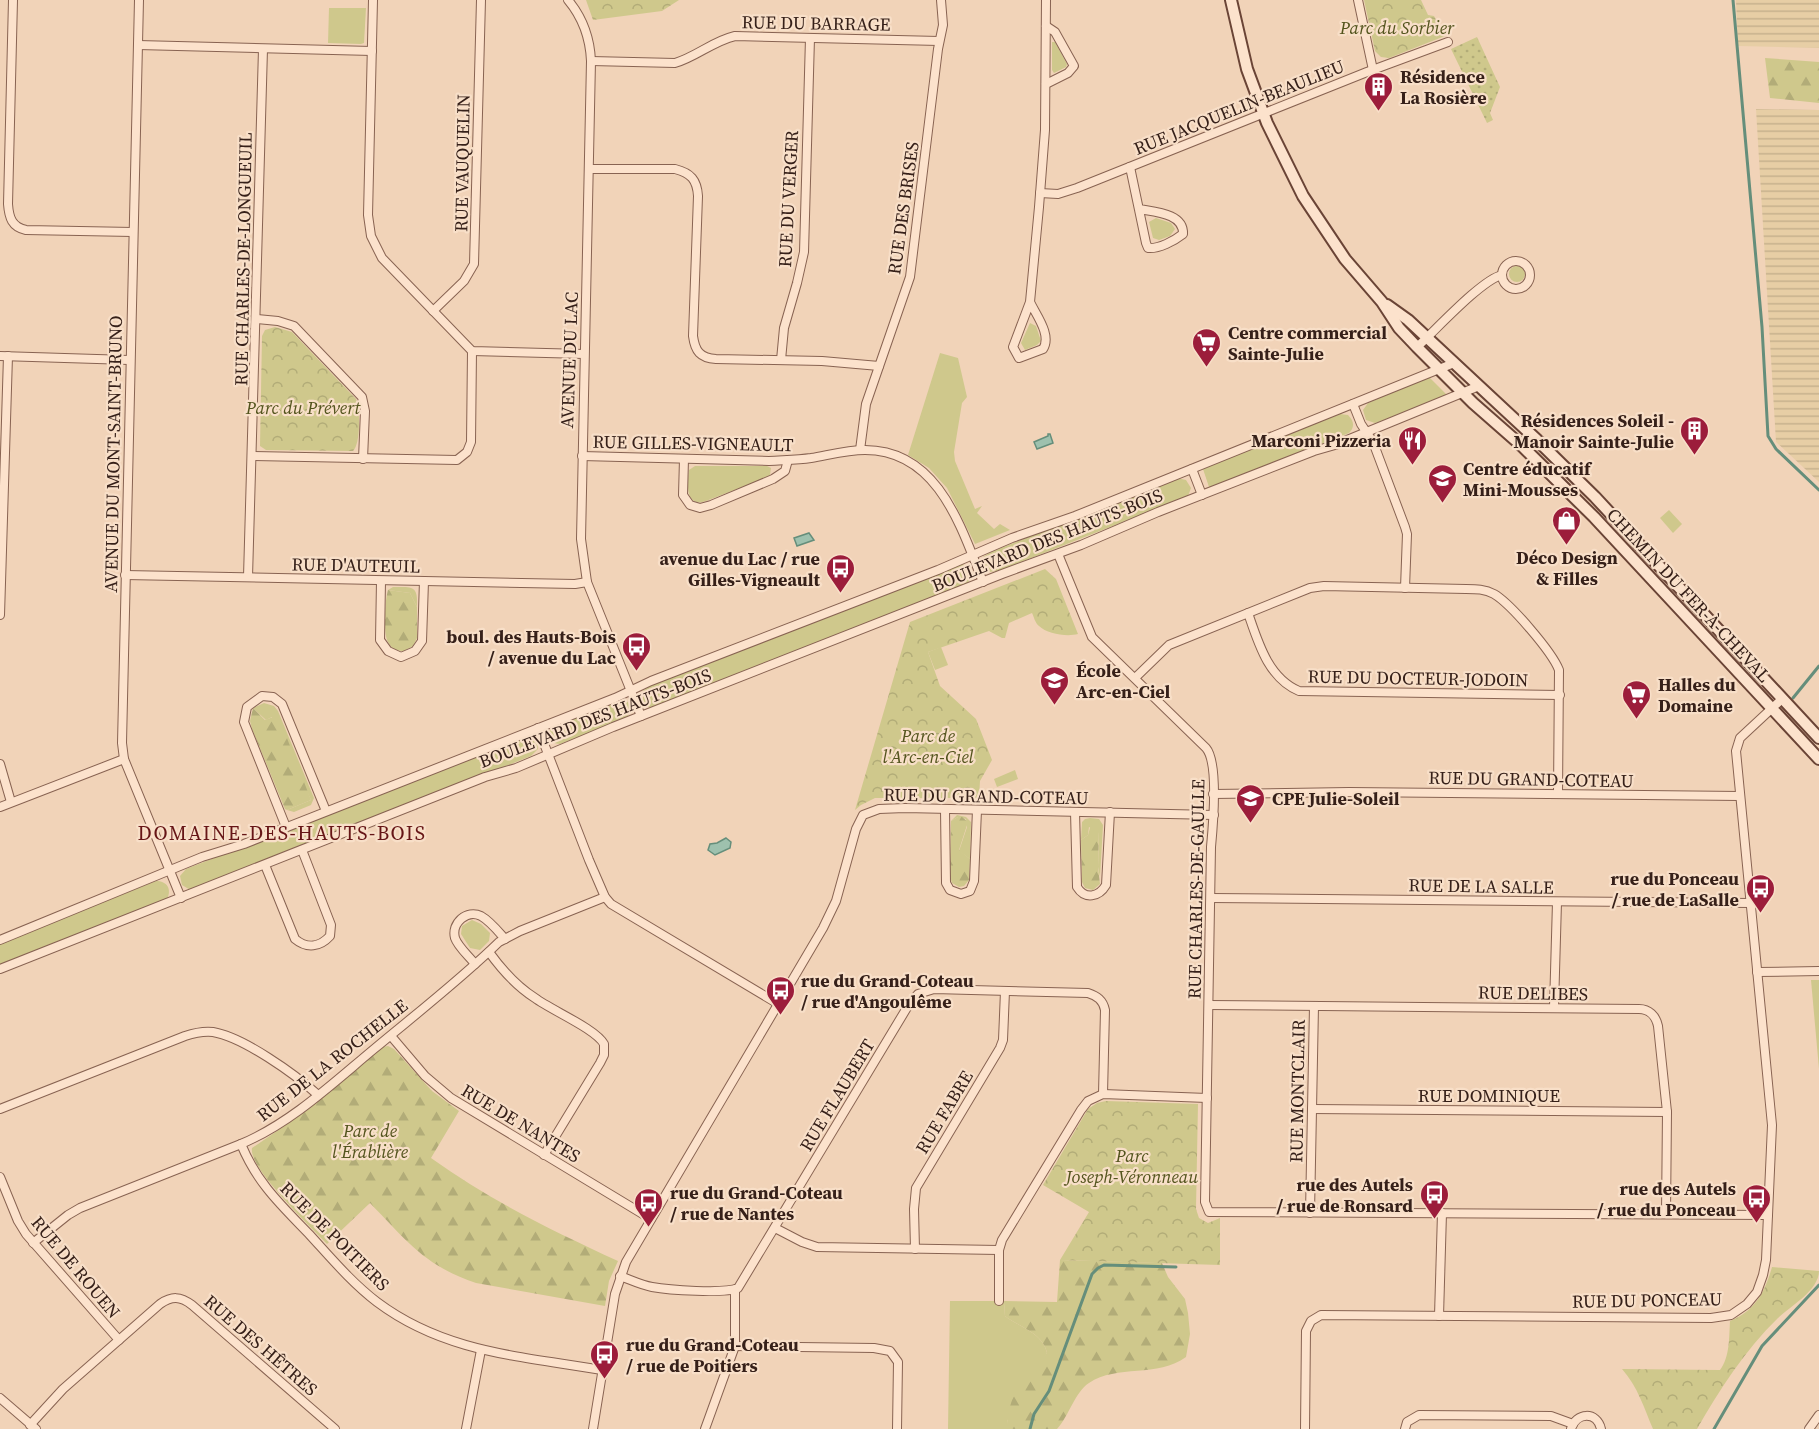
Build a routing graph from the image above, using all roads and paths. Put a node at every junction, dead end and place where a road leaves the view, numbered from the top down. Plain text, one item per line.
1 (13, 0) edge
2 (139, 0) edge
3 (373, 0) edge
4 (482, 0) edge
5 (568, 0) edge
6 (941, 0) edge
7 (1046, 0) edge
8 (1231, 0) edge
9 (1358, 0) edge
10 (1046, 26) junction
11 (810, 38) junction
12 (939, 41) junction
13 (1448, 42) dead end
14 (138, 45) junction
15 (263, 49) junction
16 (372, 51) junction
17 (591, 61) junction
18 (1373, 70) junction
19 (1046, 84) junction
20 (1263, 114) junction
21 (1130, 167) junction
22 (589, 169) junction
23 (1040, 194) junction
24 (1139, 209) junction
25 (133, 232) junction
26 (1502, 275) dead end
27 (1030, 302) junction
28 (1382, 302) junction
29 (434, 311) junction
30 (257, 319) junction
31 (1426, 338) junction
32 (1417, 347) junction
33 (472, 351) junction
34 (584, 354) junction
35 (4, 356) edge
36 (129, 360) junction
37 (781, 360) junction
38 (1454, 363) junction
39 (879, 366) junction
40 (1439, 369) junction
41 (1479, 386) junction
42 (1463, 393) junction
43 (1353, 404) junction
44 (1366, 432) junction
45 (861, 450) junction
46 (253, 456) junction
47 (582, 456) junction
48 (363, 459) junction
49 (684, 459) junction
50 (788, 460) junction
51 (1192, 469) junction
52 (2, 477) edge
53 (1202, 495) junction
54 (1058, 554) junction
55 (971, 555) junction
56 (125, 574) junction
57 (248, 577) junction
58 (381, 581) junction
59 (424, 581) junction
60 (587, 582) junction
61 (983, 582) junction
62 (1404, 588) junction
63 (0, 598) edge
64 (1248, 613) junction
65 (0, 615) edge
66 (1729, 663) junction
67 (1135, 678) junction
68 (1769, 684) junction
69 (630, 690) junction
70 (1560, 695) junction
71 (1782, 699) junction
72 (1772, 708) junction
73 (641, 716) junction
74 (538, 728) junction
75 (1819, 738) edge
76 (549, 754) junction
77 (124, 759) junction
78 (1819, 759) edge
79 (0, 764) edge
80 (1213, 794) junction
81 (1558, 794) junction
82 (1740, 796) junction
83 (12, 802) junction
84 (0, 807) edge
85 (945, 810) junction
86 (977, 810) junction
87 (326, 811) junction
88 (1075, 812) junction
89 (1110, 812) junction
90 (1214, 815) junction
91 (286, 827) junction
92 (302, 850) junction
93 (266, 865) junction
94 (169, 871) junction
95 (605, 897) junction
96 (181, 898) junction
97 (1211, 898) junction
98 (1557, 902) junction
99 (1751, 903) junction
100 (0, 939) edge
101 (505, 939) junction
102 (489, 952) junction
103 (476, 964) junction
104 (0, 969) edge
105 (1819, 971) edge
106 (1757, 972) junction
107 (1005, 991) junction
108 (780, 1005) junction
109 (1209, 1005) junction
110 (1314, 1006) junction
111 (1554, 1007) junction
112 (391, 1036) junction
113 (1103, 1094) junction
114 (318, 1095) junction
115 (1207, 1098) junction
116 (0, 1109) edge
117 (1312, 1109) junction
118 (1667, 1112) junction
119 (241, 1144) junction
120 (544, 1155) junction
121 (0, 1177) edge
122 (1310, 1213) junction
123 (1442, 1213) junction
124 (1666, 1214) junction
125 (1768, 1215) junction
126 (651, 1219) junction
127 (775, 1228) junction
128 (33, 1243) junction
129 (915, 1249) junction
130 (999, 1250) junction
131 (620, 1276) junction
132 (735, 1290) junction
133 (999, 1300) dead end
134 (1439, 1316) junction
135 (119, 1340) junction
136 (735, 1346) junction
137 (481, 1350) junction
138 (602, 1370) junction
139 (0, 1398) edge
140 (1819, 1415) edge
141 (1572, 1426) edge
142 (33, 1427) edge
143 (335, 1429) edge
144 (466, 1429) edge
145 (593, 1429) edge
146 (705, 1429) edge
147 (897, 1429) edge
148 (1305, 1429) edge
149 (1405, 1429) edge
150 (1601, 1429) edge
151 (1809, 1429) edge

1 - 25 street
2 - 14 street, AVENUE DU MONT-SAINT-BRUNO
3 - 16 street
4 - 29 street, RUE VAUQUELIN
5 - 17 street, AVENUE DU LAC
6 - 12 street, RUE DES BRISES
7 - 10 street
8 - 20 street, CHEMIN DU FER-À-CHEVAL
9 - 18 street
10 - 19 street
10 - 19 street
11 - 12 street, RUE DU BARRAGE
11 - 17 street, RUE DU BARRAGE
11 - 37 street, RUE DU VERGER
12 - 39 street, RUE DES BRISES
13 - 18 street, RUE JACQUELIN-BEAULIEU
14 - 15 street
14 - 25 street, AVENUE DU MONT-SAINT-BRUNO
15 - 16 street
15 - 30 street, RUE CHARLES-DE-LONGUEUIL
16 - 29 street
17 - 22 street, AVENUE DU LAC
18 - 20 street, RUE JACQUELIN-BEAULIEU
19 - 23 street
20 - 21 street, RUE JACQUELIN-BEAULIEU
20 - 28 street, CHEMIN DU FER-À-CHEVAL
21 - 23 street, RUE JACQUELIN-BEAULIEU
21 - 24 street
22 - 34 street, AVENUE DU LAC
22 - 37 street
23 - 27 street
24 - 24 street
25 - 36 street, AVENUE DU MONT-SAINT-BRUNO
26 - 31 street
27 - 27 street
28 - 31 street, CHEMIN DU FER-À-CHEVAL
28 - 32 street, CHEMIN DU FER-À-CHEVAL
29 - 33 street
30 - 46 street, RUE CHARLES-DE-LONGUEUIL
30 - 48 street
31 - 32 street
31 - 38 street, CHEMIN DU FER-À-CHEVAL
32 - 40 street, CHEMIN DU FER-À-CHEVAL
33 - 34 street
33 - 48 street
34 - 47 street, AVENUE DU LAC
35 - 36 street
35 - 52 street
36 - 56 street, AVENUE DU MONT-SAINT-BRUNO
37 - 39 street
38 - 40 street, BOULEVARD DES HAUTS-BOIS
38 - 41 street, CHEMIN DU FER-À-CHEVAL
39 - 45 street, RUE DES BRISES
40 - 42 street, CHEMIN DU FER-À-CHEVAL
40 - 43 street, BOULEVARD DES HAUTS-BOIS
41 - 42 street, BOULEVARD DES HAUTS-BOIS
41 - 68 street, CHEMIN DU FER-À-CHEVAL
42 - 44 street, BOULEVARD DES HAUTS-BOIS
42 - 66 street, CHEMIN DU FER-À-CHEVAL
43 - 44 street
43 - 51 street, BOULEVARD DES HAUTS-BOIS
44 - 53 street, BOULEVARD DES HAUTS-BOIS
44 - 62 street
45 - 50 street, RUE GILLES-VIGNEAULT
45 - 55 street, RUE GILLES-VIGNEAULT
46 - 48 street
46 - 57 street, RUE CHARLES-DE-LONGUEUIL
47 - 49 street, RUE GILLES-VIGNEAULT
47 - 60 street, AVENUE DU LAC
49 - 50 street, RUE GILLES-VIGNEAULT
49 - 50 street
51 - 53 street
51 - 55 street, BOULEVARD DES HAUTS-BOIS
52 - 63 street
53 - 54 street, BOULEVARD DES HAUTS-BOIS
54 - 61 street, BOULEVARD DES HAUTS-BOIS
54 - 67 street, RUE CHARLES-DE-GAULLE
55 - 61 street, RUE GILLES-VIGNEAULT
55 - 69 street, BOULEVARD DES HAUTS-BOIS
56 - 57 street, RUE D'AUTEUIL
56 - 77 street, AVENUE DU MONT-SAINT-BRUNO
57 - 58 street, RUE D'AUTEUIL
58 - 59 street, RUE D'AUTEUIL
58 - 59 street
59 - 60 street, RUE D'AUTEUIL
60 - 69 street, AVENUE DU LAC
61 - 73 street, BOULEVARD DES HAUTS-BOIS
62 - 64 street
62 - 70 street
63 - 65 street
64 - 67 street
64 - 70 street, RUE DU DOCTEUR-JODOIN
66 - 68 street
66 - 72 street, CHEMIN DU FER-À-CHEVAL
67 - 80 street, RUE CHARLES-DE-GAULLE
68 - 71 street, CHEMIN DU FER-À-CHEVAL
69 - 73 street, AVENUE DU LAC
69 - 74 street, BOULEVARD DES HAUTS-BOIS
70 - 81 street
71 - 72 street, RUE DU PONCEAU
71 - 75 street, CHEMIN DU FER-À-CHEVAL
72 - 78 street, CHEMIN DU FER-À-CHEVAL
72 - 82 street, RUE DU PONCEAU
73 - 76 street, BOULEVARD DES HAUTS-BOIS
74 - 76 street
74 - 87 street, BOULEVARD DES HAUTS-BOIS
76 - 92 street, BOULEVARD DES HAUTS-BOIS
76 - 95 street
77 - 83 street
77 - 94 street, AVENUE DU MONT-SAINT-BRUNO
79 - 83 street
80 - 81 street, RUE DU GRAND-COTEAU
80 - 90 street, RUE CHARLES-DE-GAULLE
81 - 82 street, RUE DU GRAND-COTEAU
82 - 99 street, RUE DU PONCEAU
83 - 84 street
85 - 86 street, RUE DU GRAND-COTEAU
85 - 86 street
85 - 108 street, RUE DU GRAND-COTEAU
86 - 88 street, RUE DU GRAND-COTEAU
87 - 91 street, BOULEVARD DES HAUTS-BOIS
87 - 91 street
88 - 89 street, RUE DU GRAND-COTEAU
88 - 89 street
89 - 90 street, RUE DU GRAND-COTEAU
90 - 97 street, RUE CHARLES-DE-GAULLE
91 - 94 street, BOULEVARD DES HAUTS-BOIS
92 - 93 street, BOULEVARD DES HAUTS-BOIS
92 - 93 street
93 - 96 street, BOULEVARD DES HAUTS-BOIS
94 - 96 street, AVENUE DU MONT-SAINT-BRUNO
94 - 100 street, BOULEVARD DES HAUTS-BOIS
95 - 101 street, RUE DE LA ROCHELLE
95 - 108 street
96 - 104 street, BOULEVARD DES HAUTS-BOIS
97 - 98 street, RUE DE LA SALLE
97 - 109 street, RUE CHARLES-DE-GAULLE
98 - 99 street, RUE DE LA SALLE
98 - 111 street
99 - 106 street, RUE DU PONCEAU
101 - 102 street, RUE DE LA ROCHELLE
101 - 103 street
102 - 103 street, RUE DE LA ROCHELLE
102 - 120 street
103 - 112 street, RUE DE LA ROCHELLE
105 - 106 street
106 - 125 street, RUE DU PONCEAU
107 - 113 street, RUE FLAUBERT
107 - 127 street, RUE FLAUBERT
107 - 129 street, RUE FABRE
108 - 126 street, RUE DU GRAND-COTEAU
109 - 110 street, RUE DELIBES
109 - 115 street, RUE CHARLES-DE-GAULLE
110 - 111 street, RUE DELIBES
110 - 117 street, RUE MONTCLAIR
111 - 118 street, RUE DELIBES
112 - 114 street, RUE DE LA ROCHELLE
112 - 120 street, RUE DE NANTES
113 - 115 street
113 - 130 street
114 - 116 street
114 - 119 street, RUE DE LA ROCHELLE
115 - 122 street, RUE CHARLES-DE-GAULLE
117 - 118 street, RUE DOMINIQUE
117 - 122 street, RUE MONTCLAIR
118 - 124 street, RUE DELIBES
119 - 128 street, RUE DE LA ROCHELLE
119 - 137 street, RUE DE POITIERS
120 - 126 street, RUE DE NANTES
121 - 128 street, RUE DE ROUEN
122 - 123 street
123 - 124 street
123 - 134 street
124 - 125 street
125 - 134 street, RUE DU PONCEAU
126 - 131 street, RUE DU GRAND-COTEAU
127 - 129 street
127 - 132 street, RUE FLAUBERT
128 - 135 street, RUE DE ROUEN
129 - 130 street
130 - 133 street
131 - 132 street
131 - 138 street, RUE DU GRAND-COTEAU
132 - 136 street
134 - 148 street, RUE DU PONCEAU
135 - 142 street, RUE DES HÊTRES
135 - 143 street, RUE DES HÊTRES
136 - 146 street
136 - 147 street
137 - 138 street, RUE DE POITIERS
137 - 144 street
138 - 145 street, RUE DU GRAND-COTEAU
139 - 142 street
140 - 151 street
141 - 149 street
141 - 150 street

